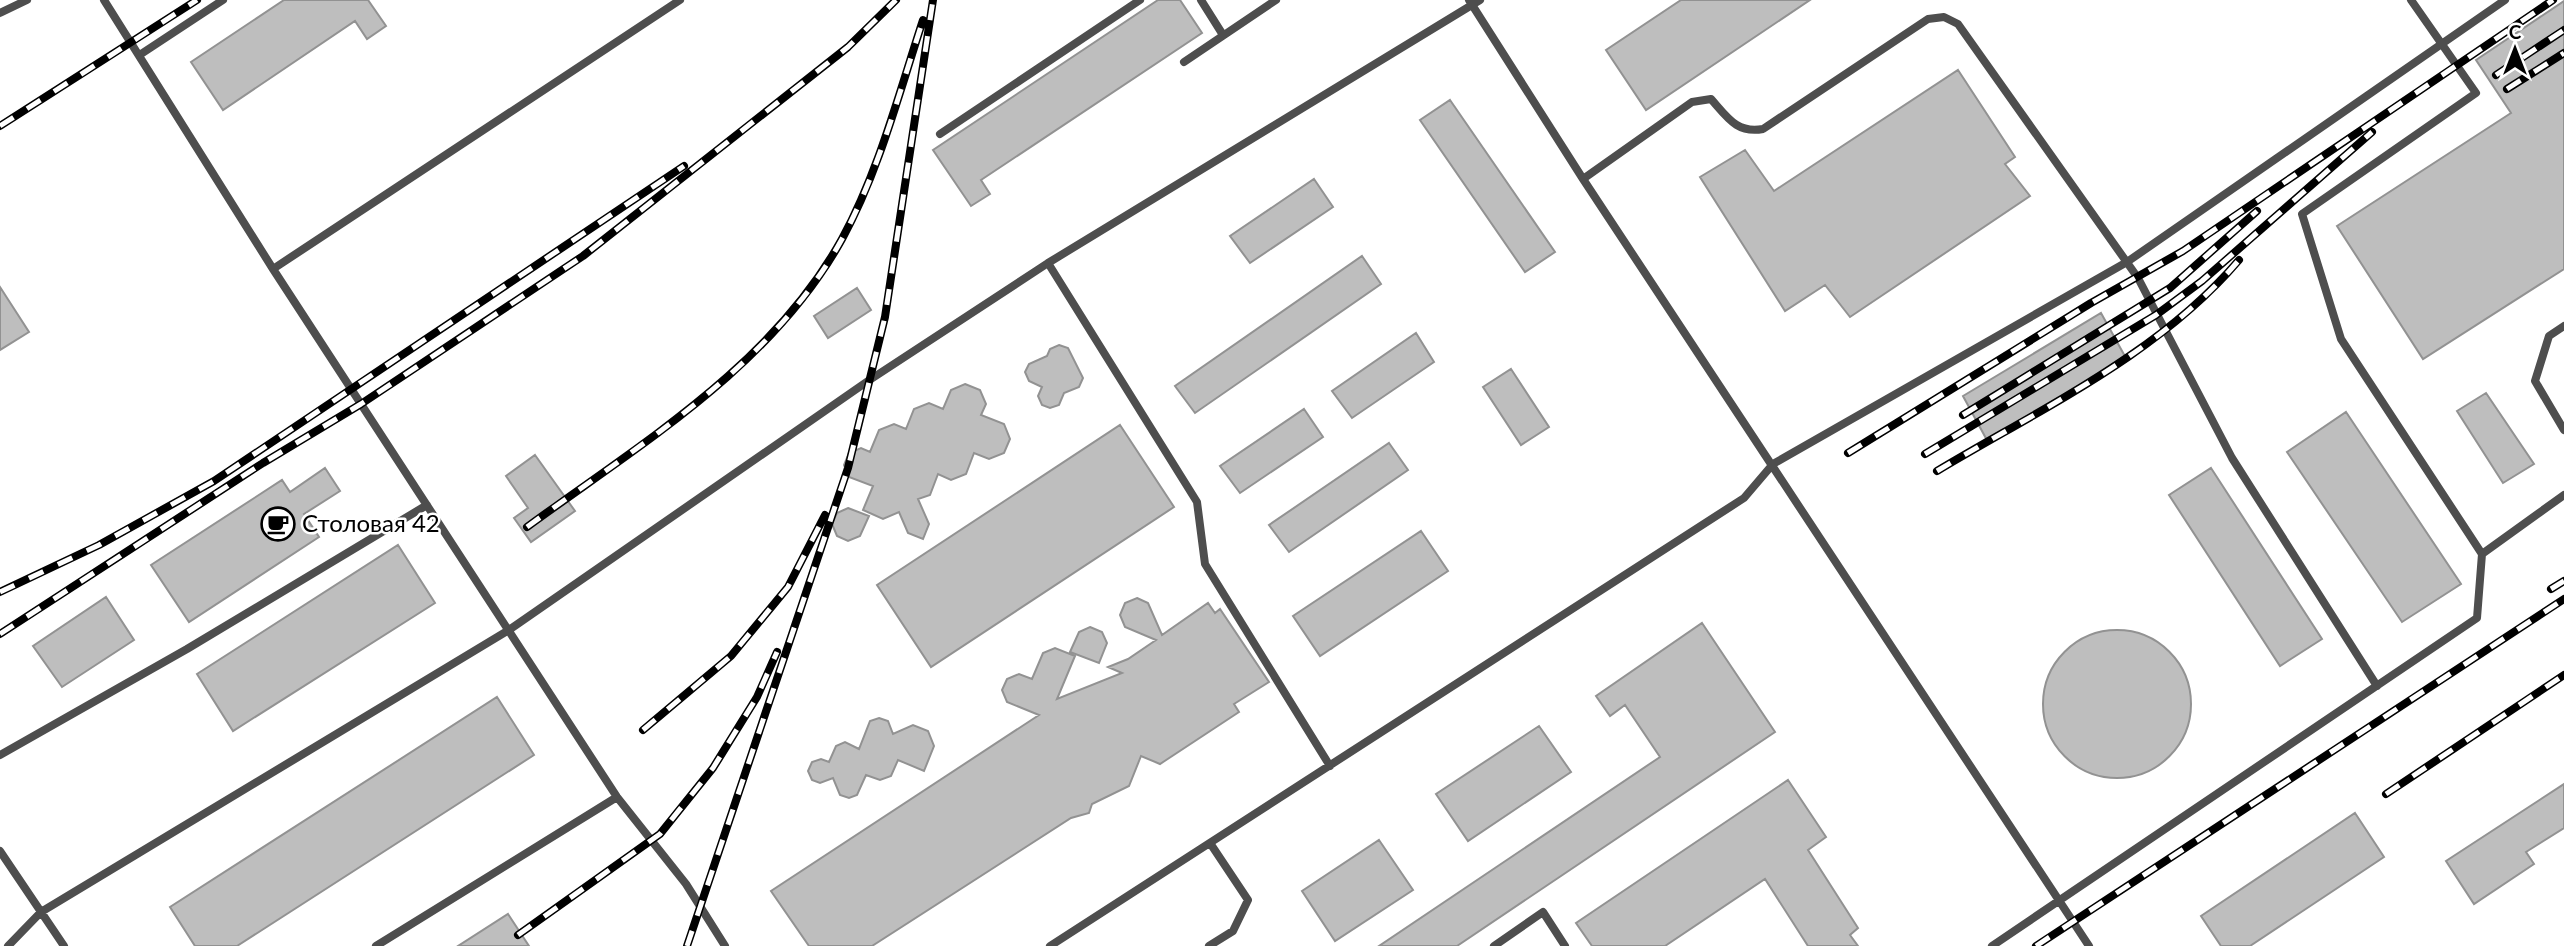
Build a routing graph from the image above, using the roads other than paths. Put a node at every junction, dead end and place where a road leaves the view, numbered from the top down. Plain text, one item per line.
1 (26, 0) edge
2 (104, 0) edge
3 (223, 0) edge
4 (680, 0) edge
5 (1140, 0) edge
6 (1201, 0) edge
7 (1276, 0) edge
8 (2411, 0) edge
9 (2505, 0) edge
10 (1474, 2) edge
11 (0, 13) edge
12 (1223, 35) junction
13 (2441, 43) junction
14 (141, 54) junction
15 (1184, 62) dead end
16 (940, 134) dead end
17 (1583, 178) junction
18 (2127, 262) junction
19 (1048, 263) junction
20 (273, 269) junction
21 (2564, 326) edge
22 (2564, 430) edge
23 (1773, 464) junction
24 (2564, 495) edge
25 (427, 505) junction
26 (2482, 554) junction
27 (509, 630) junction
28 (2377, 686) junction
29 (0, 755) edge
30 (1330, 766) junction
31 (617, 797) junction
32 (1210, 843) junction
33 (0, 851) edge
34 (2059, 900) junction
35 (41, 912) junction
36 (8, 946) edge
37 (64, 946) edge
38 (376, 946) edge
39 (725, 946) edge
40 (1051, 946) edge
41 (1209, 946) edge
42 (1494, 946) edge
43 (1565, 946) edge
44 (1992, 946) edge
45 (2089, 946) edge

1 - 11 lane
2 - 14 lane
3 - 14 lane
4 - 20 lane
5 - 16 lane
6 - 12 lane
7 - 12 lane
8 - 13 lane
9 - 13 lane
10 - 17 lane
10 - 19 lane
12 - 15 lane
13 - 18 lane
13 - 26 lane
14 - 20 lane
17 - 18 lane
17 - 23 lane
18 - 23 lane
18 - 28 lane
19 - 27 lane
19 - 30 lane
20 - 25 lane
21 - 22 lane
23 - 30 lane
23 - 34 lane
24 - 26 lane
25 - 27 lane
25 - 29 lane
26 - 28 lane
27 - 31 lane
27 - 35 lane
28 - 34 lane
30 - 32 lane
31 - 38 lane
31 - 39 lane
32 - 40 lane
32 - 41 lane
33 - 35 lane
34 - 44 lane
34 - 45 lane
35 - 36 lane
35 - 37 lane
42 - 43 lane

